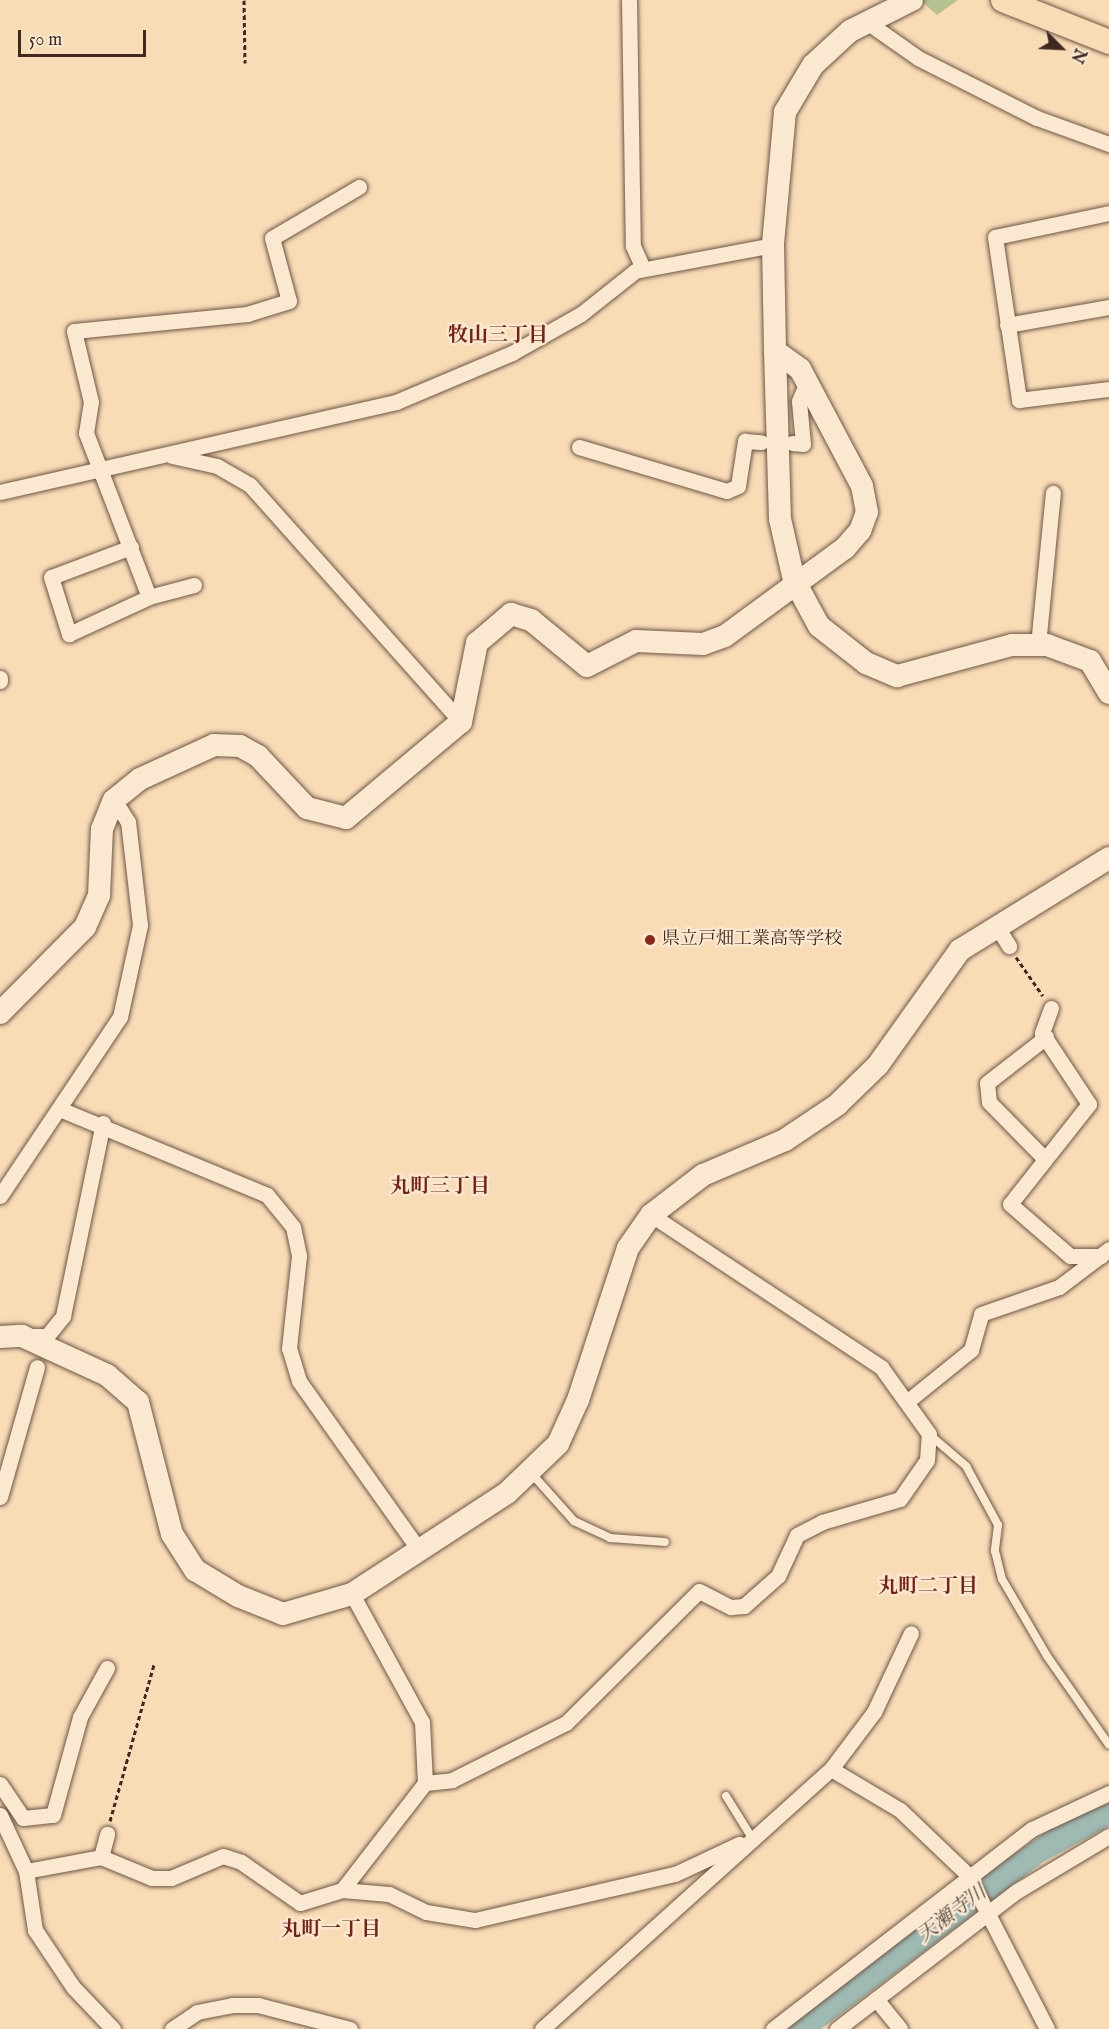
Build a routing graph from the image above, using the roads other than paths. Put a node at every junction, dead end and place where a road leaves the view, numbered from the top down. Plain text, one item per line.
1 (629, 0) edge
2 (1003, 0) edge
3 (1044, 0) edge
4 (904, 4) edge
5 (867, 22) junction
6 (1109, 25) edge
7 (1109, 42) edge
8 (1109, 144) edge
9 (359, 187) dead end
10 (1109, 213) edge
11 (773, 245) junction
12 (643, 268) junction
13 (1109, 307) edge
14 (1007, 325) junction
15 (775, 351) junction
16 (807, 382) junction
17 (1109, 389) edge
18 (761, 442) dead end
19 (792, 443) dead end
20 (579, 447) dead end
21 (166, 455) junction
22 (101, 467) junction
23 (0, 492) edge
24 (1053, 493) dead end
25 (131, 547) junction
26 (794, 580) junction
27 (194, 585) dead end
28 (149, 597) junction
29 (1038, 645) junction
30 (1109, 693) edge
31 (461, 722) junction
32 (114, 800) junction
33 (1109, 858) edge
34 (996, 925) junction
35 (1009, 946) road end
36 (1051, 1008) road end
37 (0, 1013) edge
38 (1046, 1037) junction
39 (62, 1110) junction
40 (103, 1123) junction
41 (1045, 1159) junction
42 (0, 1196) edge
43 (651, 1215) junction
44 (1105, 1252) edge
45 (0, 1325) edge
46 (11, 1336) edge
47 (37, 1367) dead end
48 (909, 1400) junction
49 (929, 1434) junction
50 (530, 1471) junction
51 (0, 1497) edge
52 (665, 1542) dead end
53 (419, 1550) junction
54 (352, 1594) junction
55 (911, 1633) dead end
56 (107, 1668) dead end
57 (1109, 1745) edge
58 (831, 1769) junction
59 (425, 1783) junction
60 (0, 1784) edge
61 (1109, 1793) edge
62 (726, 1796) dead end
63 (0, 1815) edge
64 (106, 1834) road end
65 (1109, 1836) edge
66 (752, 1838) junction
67 (101, 1857) junction
68 (26, 1871) junction
69 (968, 1875) junction
70 (342, 1890) junction
71 (990, 1911) junction
72 (876, 1999) junction
73 (113, 2029) edge
74 (172, 2029) edge
75 (350, 2029) edge
76 (542, 2029) edge
77 (773, 2029) edge
78 (837, 2029) edge
79 (900, 2029) edge
80 (1047, 2029) edge

1 - 12 street
2 - 7 main road
3 - 6 main road
4 - 5 street
5 - 8 street
5 - 11 street
9 - 22 street
10 - 14 street
11 - 12 street
11 - 15 street
12 - 21 street
13 - 14 street
14 - 17 street
15 - 16 street
15 - 26 street
16 - 19 street
16 - 26 street
18 - 20 street
21 - 22 street
21 - 31 street
22 - 23 street
22 - 25 street
24 - 29 street
25 - 28 street
25 - 28 street
26 - 29 street
26 - 31 street
27 - 28 street
29 - 30 street
31 - 32 street
32 - 37 street
32 - 39 street
33 - 34 street
34 - 35 street
34 - 43 street
36 - 38 street
38 - 41 street
38 - 41 street
39 - 40 street
39 - 42 street
40 - 46 street
40 - 53 street
41 - 44 street
43 - 48 street
43 - 50 street
44 - 48 street
45 - 46 street
46 - 54 street
47 - 51 street
48 - 49 street
49 - 57 lane
49 - 59 street
50 - 52 lane
50 - 53 street
53 - 54 street
54 - 59 street
55 - 58 street
56 - 60 street
58 - 66 street
58 - 69 street
59 - 70 street
61 - 69 street
62 - 66 lane
63 - 68 street
64 - 67 street
65 - 71 street
66 - 70 street
66 - 76 street
67 - 68 street
67 - 70 street
68 - 73 street
69 - 71 street
69 - 77 street
71 - 72 street
71 - 80 street
72 - 78 street
72 - 79 street
74 - 75 street

